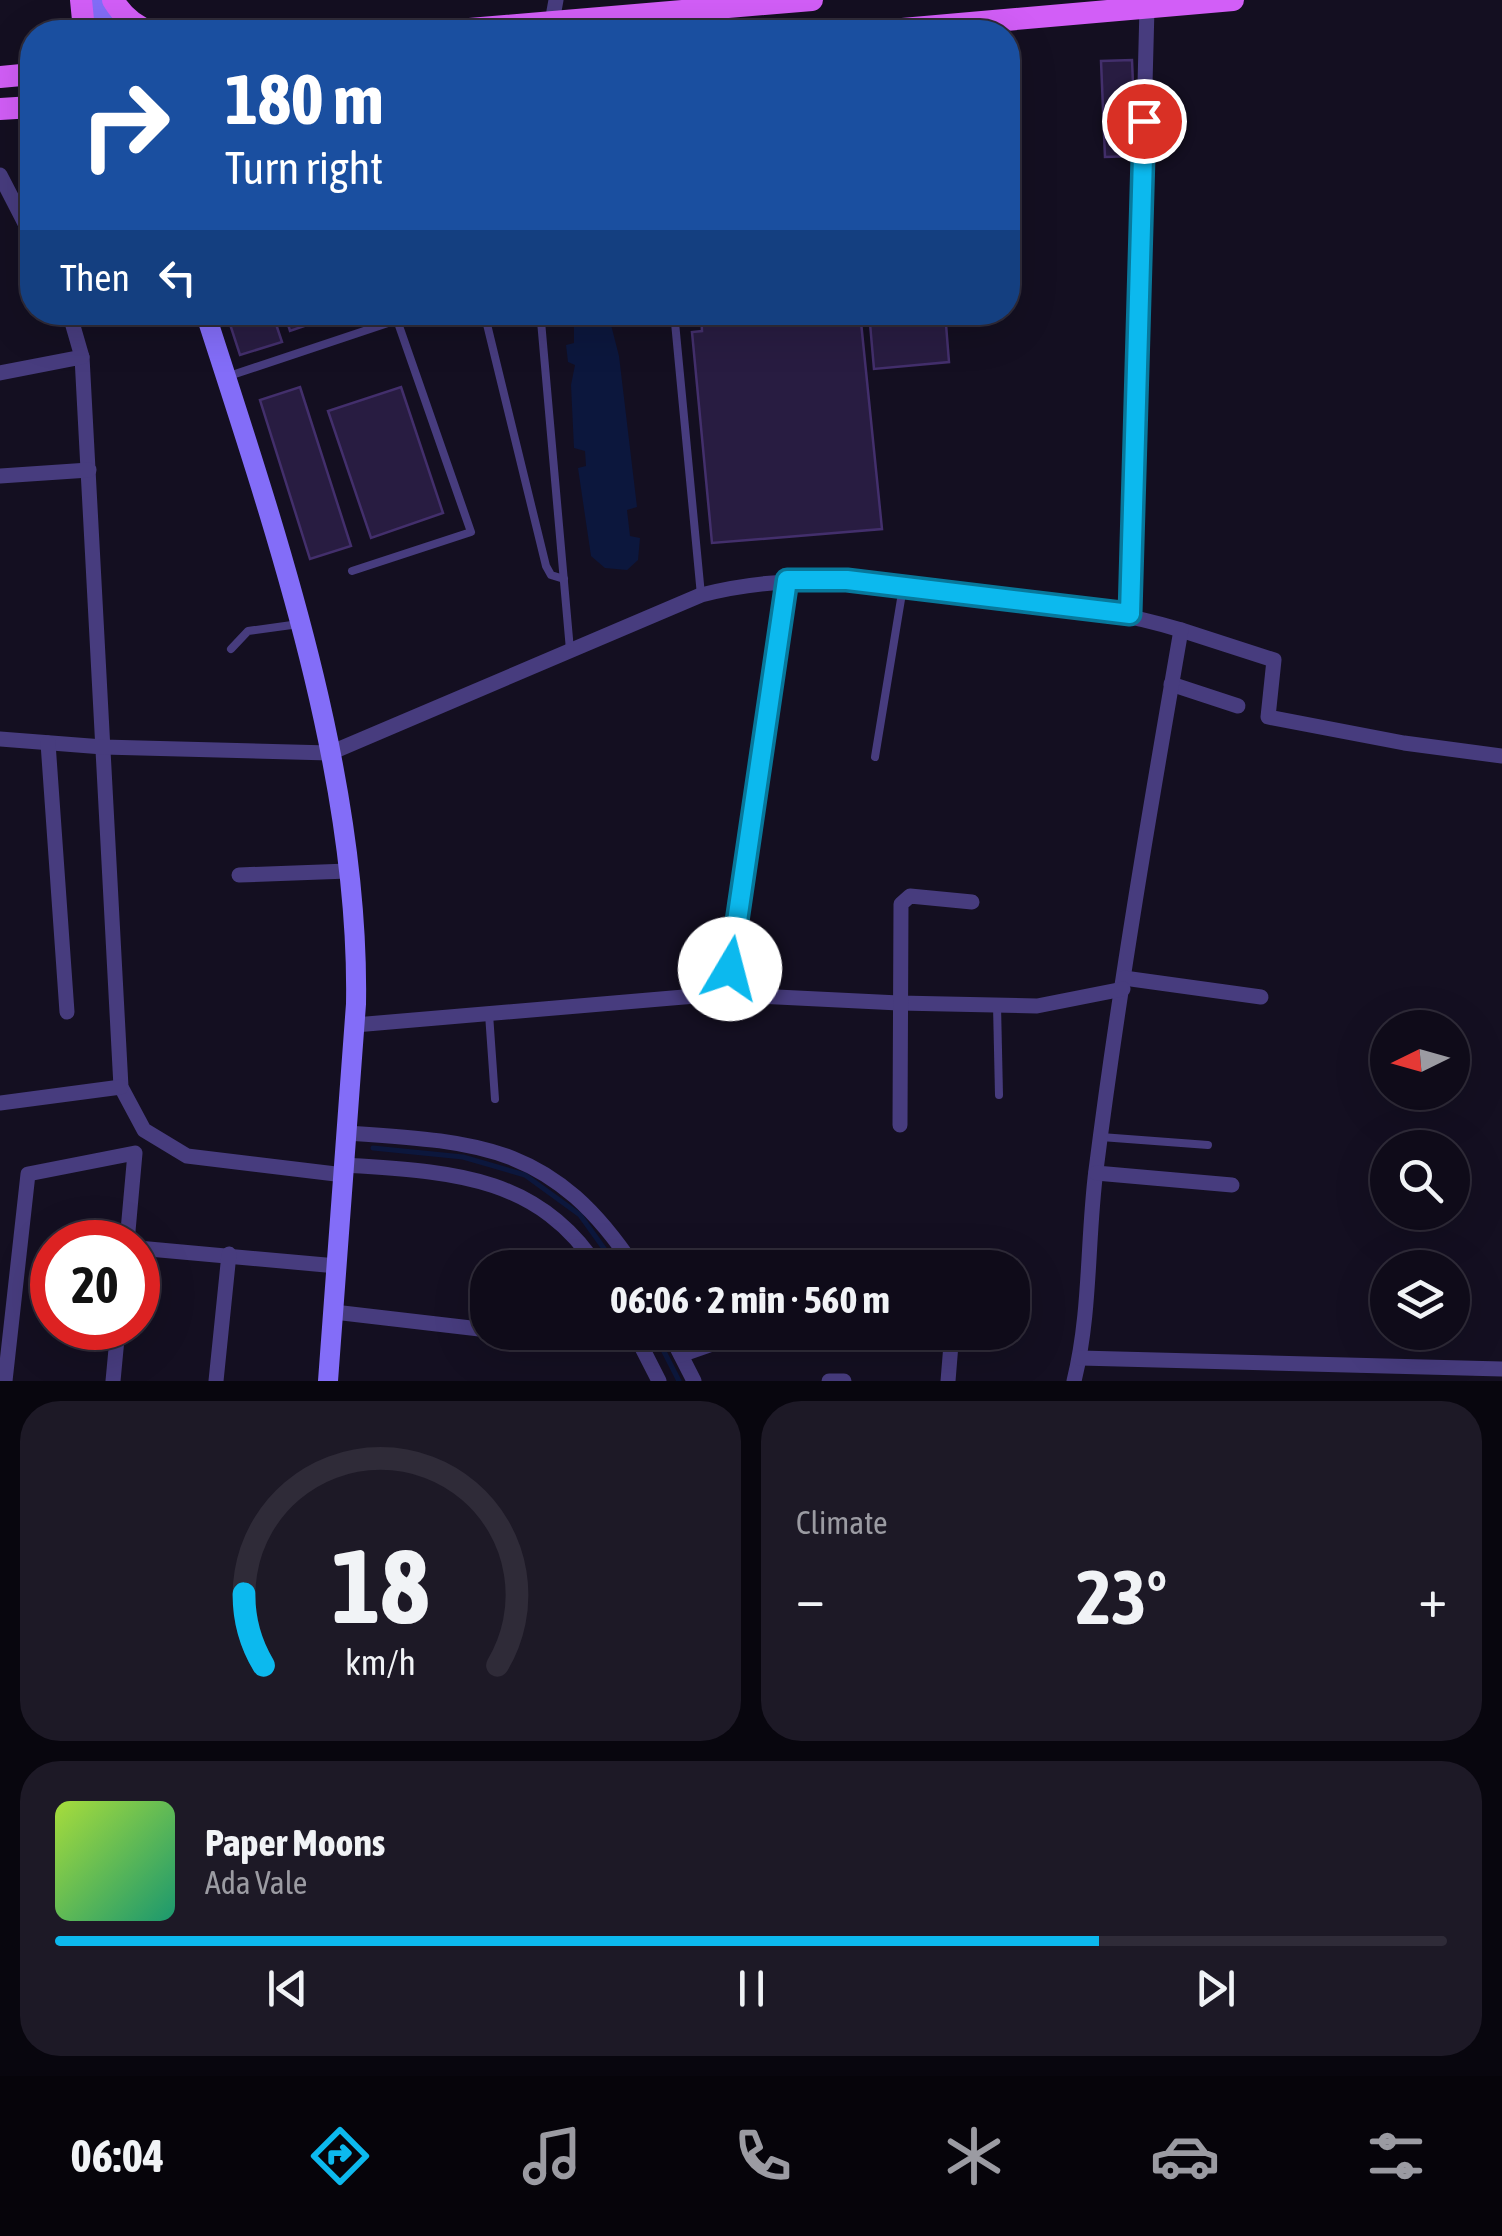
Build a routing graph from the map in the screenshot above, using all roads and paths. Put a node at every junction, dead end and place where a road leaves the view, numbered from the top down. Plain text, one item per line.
1 (110, 0) edge
2 (812, 0) edge
3 (1233, 0) edge
4 (725, 4) edge
5 (684, 6) edge
6 (1146, 8) junction
7 (554, 11) edge
8 (131, 20) edge
9 (503, 20) edge
10 (1007, 20) edge
11 (0, 175) edge
12 (20, 214) edge
13 (73, 325) edge
14 (209, 325) edge
15 (382, 325) edge
16 (399, 325) edge
17 (487, 325) edge
18 (540, 325) edge
19 (675, 325) edge
20 (82, 357) junction
21 (0, 373) edge
22 (226, 378) junction
23 (89, 470) junction
24 (0, 476) edge
25 (352, 571) dead end
26 (564, 580) junction
27 (787, 580) junction
28 (904, 587) junction
29 (701, 595) junction
30 (1130, 614) junction
31 (298, 624) junction
32 (1180, 630) junction
33 (231, 649) dead end
34 (570, 650) junction
35 (1171, 684) junction
36 (1238, 706) dead end
37 (0, 739) edge
38 (48, 743) junction
39 (102, 746) junction
40 (330, 753) junction
41 (1502, 756) edge
42 (874, 757) dead end
43 (348, 871) junction
44 (239, 875) dead end
45 (972, 902) dead end
46 (730, 969) dead end
47 (1123, 983) junction
48 (1261, 997) dead end
49 (899, 1003) junction
50 (997, 1005) junction
51 (66, 1012) dead end
52 (490, 1014) junction
53 (355, 1026) junction
54 (122, 1087) junction
55 (1000, 1095) dead end
56 (495, 1099) dead end
57 (0, 1103) edge
58 (900, 1125) dead end
59 (348, 1133) junction
60 (1101, 1137) junction
61 (1208, 1146) dead end
62 (345, 1170) junction
63 (1096, 1173) junction
64 (1232, 1185) dead end
65 (129, 1220) edge
66 (160, 1249) edge
67 (584, 1250) edge
68 (623, 1250) edge
69 (229, 1254) junction
70 (337, 1266) junction
71 (334, 1312) junction
72 (470, 1328) edge
73 (116, 1350) edge
74 (643, 1350) edge
75 (678, 1350) edge
76 (700, 1350) edge
77 (951, 1350) edge
78 (681, 1355) junction
79 (1080, 1358) junction
80 (1502, 1369) edge
81 (5, 1381) edge
82 (113, 1381) edge
83 (216, 1381) edge
84 (328, 1381) edge
85 (659, 1381) edge
86 (694, 1381) edge
87 (828, 1381) edge
88 (844, 1381) edge
89 (948, 1381) edge
90 (1074, 1381) edge

1 - 8 main road
2 - 4 main road
3 - 6 main road
4 - 5 main road
5 - 7 main road
6 - 10 main road
6 - 30 street
7 - 9 main road
11 - 12 street
13 - 20 street
14 - 22 main road
15 - 22 lane
16 - 25 lane
17 - 26 lane
18 - 26 lane
19 - 29 lane
20 - 21 street
20 - 23 street
22 - 31 main road
23 - 24 street
23 - 39 street
26 - 34 lane
27 - 28 street
27 - 29 street
27 - 46 lane
28 - 30 street
28 - 42 lane
29 - 34 street
30 - 32 street
31 - 33 lane
31 - 40 main road
32 - 35 street
32 - 41 street
34 - 40 street
35 - 36 street
35 - 47 street
37 - 38 street
38 - 39 street
38 - 51 street
39 - 40 street
39 - 54 street
40 - 43 main road
43 - 44 street
43 - 53 main road
45 - 49 street
47 - 48 street
47 - 50 street
47 - 60 street
49 - 50 street
49 - 52 street
49 - 58 street
50 - 55 lane
52 - 53 street
52 - 56 lane
53 - 59 main road
54 - 57 street
54 - 62 street
59 - 62 main road
59 - 68 street
60 - 61 lane
60 - 63 street
62 - 67 street
62 - 70 main road
63 - 64 street
63 - 79 street
65 - 81 street
66 - 69 street
69 - 70 street
69 - 83 street
70 - 71 main road
71 - 72 street
71 - 84 main road
73 - 82 street
74 - 85 street
75 - 78 street
76 - 78 street
77 - 89 street
78 - 86 street
79 - 80 street
79 - 90 street
87 - 88 street

